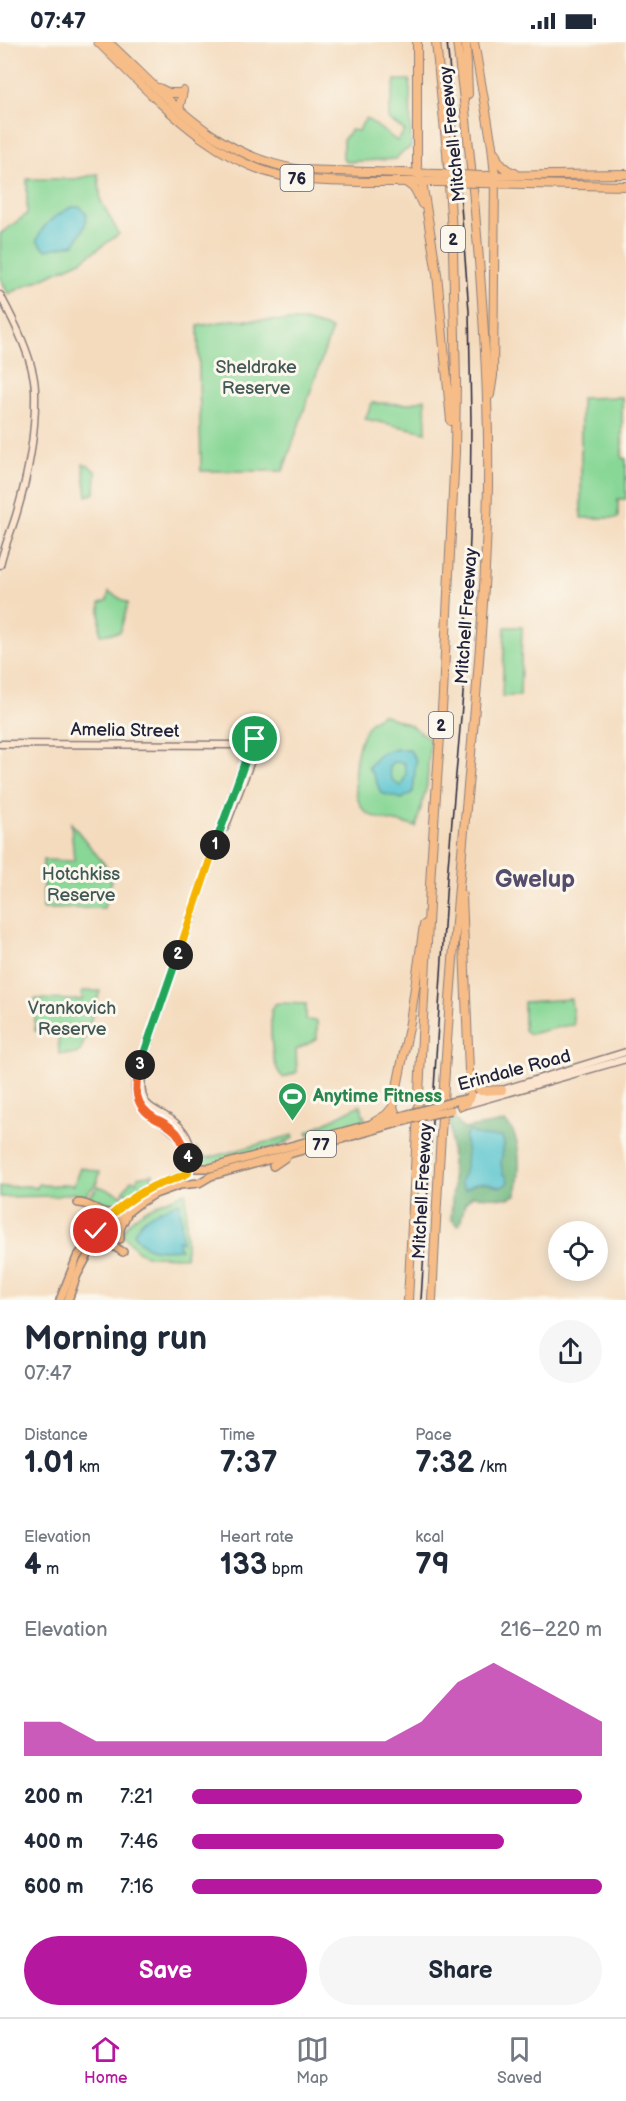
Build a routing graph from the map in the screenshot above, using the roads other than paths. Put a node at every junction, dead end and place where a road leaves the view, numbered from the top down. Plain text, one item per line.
1 (98, 42) edge
2 (108, 42) edge
3 (417, 42) edge
4 (436, 42) edge
5 (457, 42) edge
6 (466, 42) edge
7 (474, 42) edge
8 (155, 87) junction
9 (178, 109) junction
10 (467, 120) junction
11 (492, 146) junction
12 (417, 153) junction
13 (279, 166) junction
14 (383, 173) junction
15 (419, 173) junction
16 (557, 174) junction
17 (626, 174) edge
18 (519, 176) junction
19 (297, 178) junction
20 (439, 178) junction
21 (495, 180) junction
22 (406, 182) junction
23 (422, 182) junction
24 (534, 185) junction
25 (557, 186) junction
26 (626, 186) edge
27 (427, 220) junction
28 (496, 223) junction
29 (0, 295) edge
30 (487, 412) junction
31 (455, 452) junction
32 (0, 561) edge
33 (248, 742) junction
34 (0, 745) edge
35 (245, 751) junction
36 (254, 753) junction
37 (461, 863) junction
38 (431, 867) junction
39 (626, 1052) edge
40 (626, 1059) edge
41 (470, 1081) junction
42 (502, 1090) junction
43 (470, 1098) junction
44 (451, 1106) junction
45 (461, 1106) junction
46 (393, 1107) junction
47 (398, 1117) junction
48 (410, 1118) junction
49 (373, 1123) junction
50 (293, 1152) junction
51 (273, 1166) dead end
52 (199, 1168) junction
53 (188, 1172) junction
54 (202, 1180) junction
55 (193, 1183) junction
56 (78, 1203) dead end
57 (128, 1211) junction
58 (115, 1212) junction
59 (90, 1218) dead end
60 (120, 1239) dead end
61 (97, 1242) junction
62 (84, 1247) junction
63 (123, 1252) dead end
64 (60, 1300) edge
65 (68, 1300) edge
66 (408, 1300) edge
67 (432, 1300) edge

1 - 19 highway, 76
2 - 8 highway, 76
3 - 12 highway
4 - 31 highway, Mitchell Freeway / 2
5 - 10 highway, Mitchell Freeway / 2
6 - 10 highway
7 - 11 highway
8 - 9 highway, 76
8 - 9 highway
9 - 13 highway, 76
10 - 30 highway, Mitchell Freeway / 2
11 - 18 highway
11 - 21 highway
12 - 14 highway
12 - 15 highway
13 - 14 highway, 76
13 - 19 highway
14 - 15 highway, 76
15 - 20 highway, 76
15 - 23 highway
16 - 17 highway, 76
16 - 18 highway, 76
16 - 25 highway
18 - 21 highway, 76
19 - 22 highway, 76
20 - 21 highway, 76, bridge
20 - 23 highway, 76
21 - 24 highway, 76
21 - 28 highway
22 - 23 highway, 76
22 - 27 highway
23 - 27 highway
24 - 25 highway, 76
24 - 28 highway
25 - 26 highway, 76
27 - 31 highway
28 - 30 highway
29 - 32 main road
30 - 37 highway, Mitchell Freeway / 2
31 - 38 highway, Mitchell Freeway / 2
33 - 34 main road, Amelia Street
33 - 35 main road
33 - 36 main road
34 - 35 main road, Amelia Street
35 - 36 main road
35 - 53 main road
36 - 52 main road
37 - 41 highway
37 - 67 highway, Mitchell Freeway / 2
38 - 46 highway
38 - 66 highway, Mitchell Freeway / 2
39 - 42 main road, Erindale Road / 77
40 - 45 main road, Erindale Road / 77
41 - 42 highway
41 - 43 highway
42 - 43 main road, Erindale Road / 77
43 - 44 main road, Erindale Road / 77
43 - 45 highway
44 - 45 main road, Erindale Road / 77
44 - 48 main road, Erindale Road / 77, bridge
46 - 47 highway
46 - 49 highway
47 - 48 highway
47 - 49 main road, 77
48 - 50 main road, Erindale Road / 77
49 - 52 main road, 77
50 - 51 main road
50 - 54 main road, Erindale Road / 77
52 - 53 main road, 77
52 - 54 main road
53 - 55 main road
53 - 58 main road, 77
54 - 55 main road, Erindale Road / 77
55 - 57 main road, Erindale Road / 77
56 - 58 main road
57 - 60 main road
57 - 61 main road, Erindale Road / 77
58 - 62 main road, 77
59 - 62 main road
61 - 63 main road
61 - 65 main road, Erindale Road / 77
62 - 64 main road, 77

